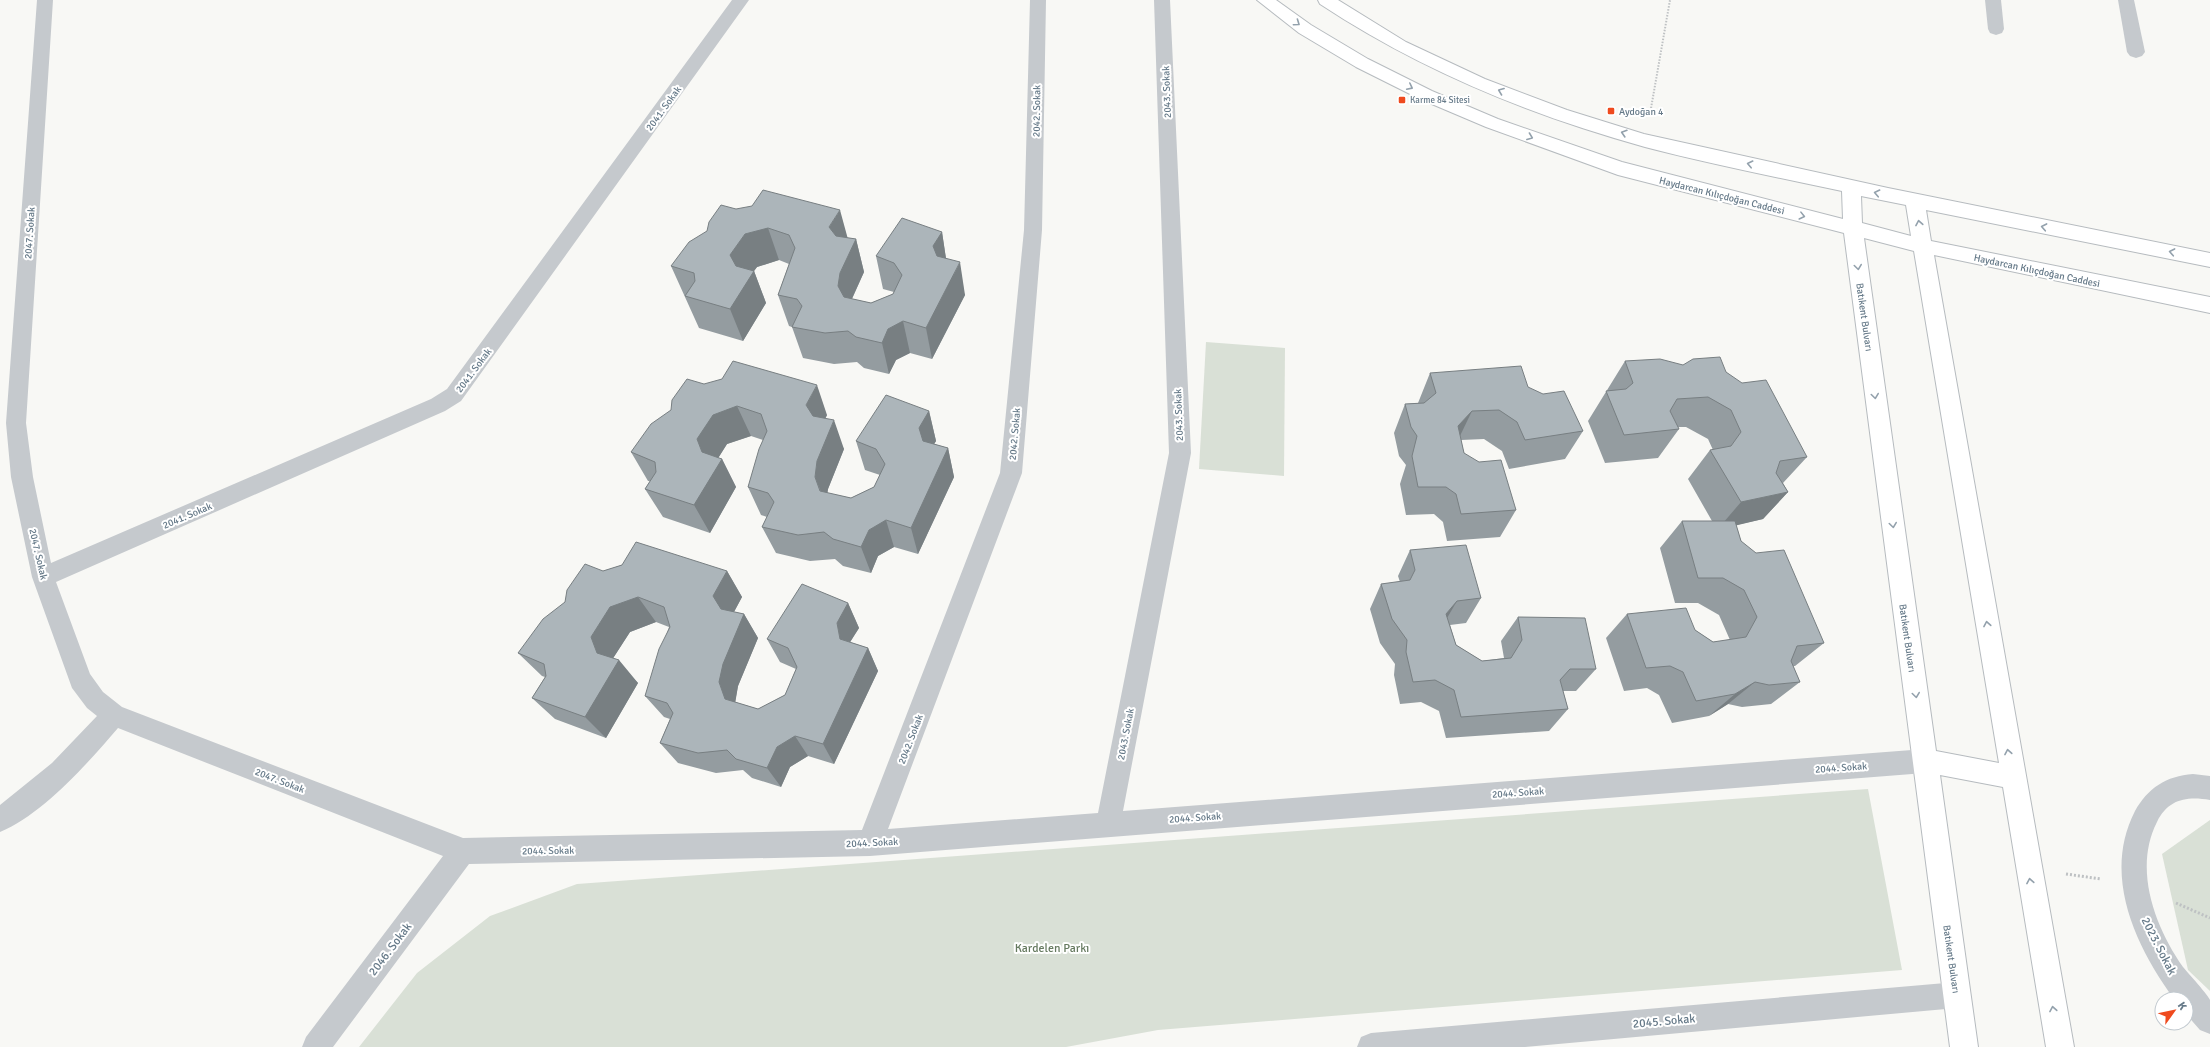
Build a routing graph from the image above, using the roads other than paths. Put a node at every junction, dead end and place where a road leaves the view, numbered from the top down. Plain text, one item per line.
1 (45, 0) edge
2 (741, 0) edge
3 (1038, 0) edge
4 (1162, 0) edge
5 (1265, 0) edge
6 (1326, 0) edge
7 (1993, 0) edge
8 (2126, 0) edge
9 (1996, 29) dead end
10 (2136, 52) dead end
11 (1851, 187) junction
12 (1915, 200) junction
13 (1853, 228) junction
14 (1923, 246) junction
15 (2210, 260) edge
16 (2210, 305) edge
17 (43, 577) junction
18 (114, 715) junction
19 (1925, 761) junction
20 (2013, 777) junction
21 (2210, 788) edge
22 (0, 820) edge
23 (1108, 824) junction
24 (870, 843) junction
25 (463, 851) junction
26 (1957, 995) junction
27 (2210, 1020) edge
28 (316, 1047) edge
29 (1371, 1047) edge
30 (1964, 1047) edge
31 (2060, 1047) edge

1 - 17 street, 2047. Sokak
2 - 17 street, 2041. Sokak
3 - 24 street, 2042. Sokak
4 - 23 street, 2043. Sokak
5 -> 13 main road, Haydarcan Kılıçdoğan Caddesi
11 -> 6 main road
7 - 9 street
8 - 10 street
12 -> 11 main road
11 - 13 main road, Batıkent Bulvarı
14 -> 12 main road
15 -> 12 main road
13 - 14 main road, Haydarcan Kılıçdoğan Caddesi
13 -> 19 main road, Batıkent Bulvarı
14 - 16 main road, Haydarcan Kılıçdoğan Caddesi
20 -> 14 main road
17 - 18 street, 2047. Sokak
18 - 22 street
18 - 25 street, 2047. Sokak
19 - 20 main road
19 - 23 street, 2044. Sokak
19 - 26 main road, Batıkent Bulvarı
31 -> 20 main road
21 - 27 street, 2023. Sokak
23 - 24 street, 2044. Sokak
24 - 25 street, 2044. Sokak
25 - 28 street, 2046. Sokak
26 - 29 street, 2045. Sokak
26 - 30 main road, Batıkent Bulvarı

